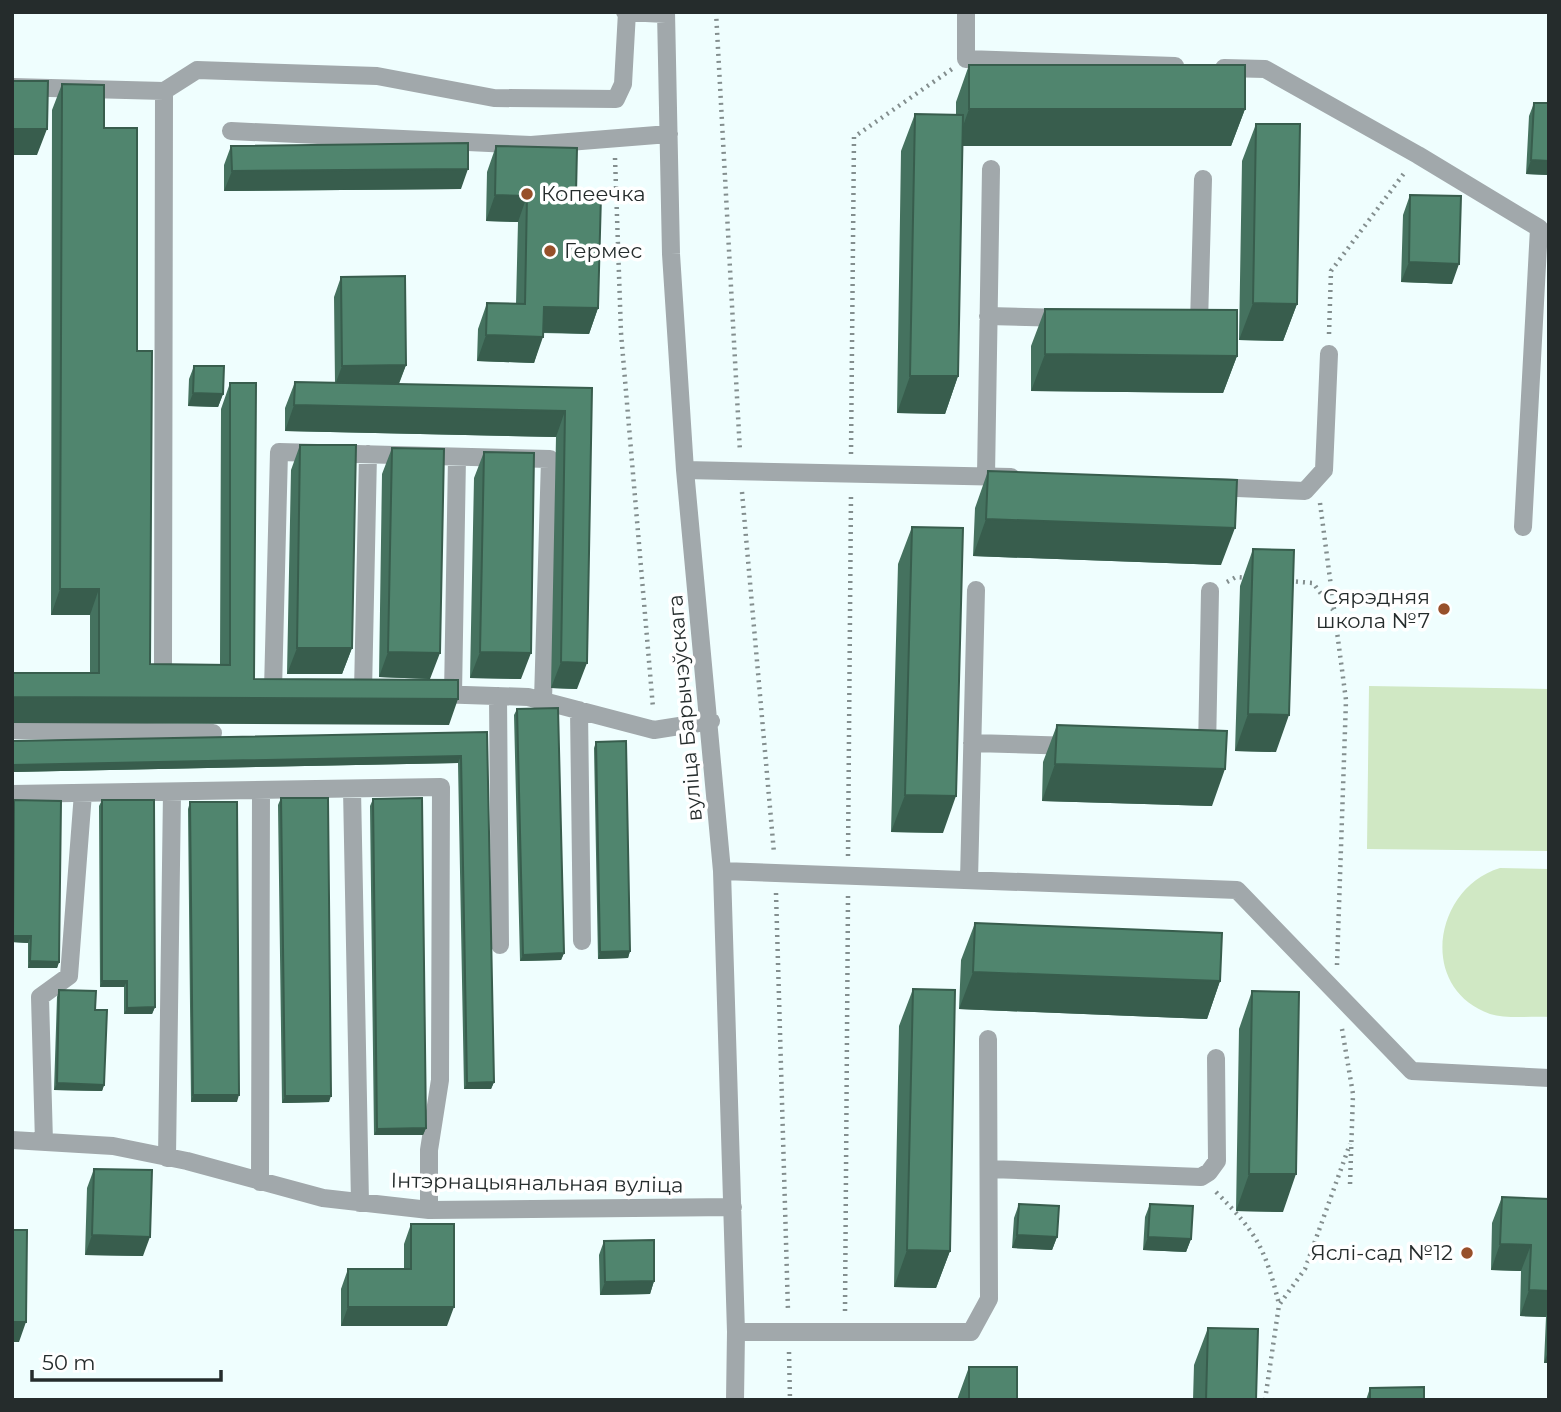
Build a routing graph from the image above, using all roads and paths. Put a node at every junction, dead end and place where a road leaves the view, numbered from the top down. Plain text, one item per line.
1 (626, 12) edge
2 (716, 12) edge
3 (966, 12) edge
4 (666, 13) edge
5 (966, 59) junction
6 (12, 87) edge
7 (164, 90) junction
8 (231, 131) dead end
9 (669, 134) junction
10 (616, 138) junction
11 (1418, 155) junction
12 (991, 169) dead end
13 (1203, 179) dead end
14 (988, 316) junction
15 (1080, 319) edge
16 (1172, 322) edge
17 (1329, 354) joint
18 (368, 454) junction
19 (457, 457) junction
20 (685, 470) junction
21 (741, 472) junction
22 (851, 473) junction
23 (986, 476) junction
24 (1028, 478) edge
25 (1317, 481) junction
26 (1194, 486) edge
27 (1522, 527) dead end
28 (1261, 579) edge
29 (1287, 581) edge
30 (976, 590) dead end
31 (1210, 591) joint
32 (1334, 611) junction
33 (163, 664) edge
34 (299, 691) edge
35 (363, 692) edge
36 (414, 694) edge
37 (453, 695) junction
38 (498, 696) junction
39 (543, 700) junction
40 (579, 710) junction
41 (711, 721) junction
42 (12, 730) edge
43 (654, 730) junction
44 (213, 733) dead end
45 (972, 743) junction
46 (1097, 747) edge
47 (1194, 750) edge
48 (352, 789) junction
49 (261, 790) junction
50 (172, 792) junction
51 (83, 793) junction
52 (12, 794) edge
53 (722, 871) junction
54 (775, 873) junction
55 (848, 876) junction
56 (969, 880) junction
57 (582, 941) dead end
58 (500, 946) dead end
59 (1336, 992) junction
60 (988, 1039) dead end
61 (1216, 1058) dead end
62 (1549, 1079) edge
63 (12, 1140) edge
64 (1351, 1140) junction
65 (44, 1142) junction
66 (167, 1158) junction
67 (989, 1169) junction
68 (1201, 1177) junction
69 (260, 1182) junction
70 (1350, 1185) dead end
71 (360, 1203) junction
72 (733, 1207) junction
73 (429, 1210) junction
74 (1279, 1305) junction
75 (736, 1332) junction
76 (788, 1333) junction
77 (844, 1333) junction
78 (735, 1400) edge
79 (790, 1400) edge
80 (1265, 1400) edge

1 - 4 street
1 - 7 street
2 - 21 path
3 - 5 street
4 - 9 street, вуліца Барычэўскага
5 - 11 street
5 - 22 path
6 - 7 street
7 - 33 street
8 - 10 street
9 - 10 street
9 - 20 street, вуліца Барычэўскага
10 - 43 path
11 - 17 path
11 - 27 street
12 - 14 street
13 - 16 street
14 - 15 street
14 - 23 street
17 - 25 street
18 - 19 street
18 - 34 street
18 - 35 street
19 - 37 street
19 - 39 street
20 - 21 street
20 - 41 street, вуліца Барычэўскага
21 - 22 street
21 - 54 path
22 - 23 street
22 - 55 path
23 - 24 street
25 - 26 street
25 - 32 path
28 - 31 path
29 - 32 path
30 - 45 street
31 - 47 street
32 - 59 path
36 - 37 street
37 - 38 street
38 - 39 street
38 - 58 street
39 - 40 street
40 - 43 street
40 - 57 street
41 - 43 street
41 - 53 street, вуліца Барычэўскага
42 - 44 street
45 - 46 street
45 - 56 street
48 - 49 street
48 - 71 street
48 - 73 street
49 - 50 street
49 - 69 street
50 - 51 street
50 - 66 street
51 - 52 street
51 - 65 street
53 - 54 street
53 - 72 street, вуліца Барычэўскага
54 - 55 street
54 - 76 path
55 - 56 street
55 - 77 path
56 - 59 street
59 - 62 street
59 - 64 path
60 - 67 street
61 - 68 street
63 - 65 street, Інтэрнацыянальная вуліца
64 - 70 path
64 - 74 path
65 - 66 street, Інтэрнацыянальная вуліца
66 - 69 street, Інтэрнацыянальная вуліца
67 - 68 street
67 - 77 street
68 - 74 path
69 - 71 street, Інтэрнацыянальная вуліца
71 - 73 street, Інтэрнацыянальная вуліца
72 - 73 street, Інтэрнацыянальная вуліца
72 - 75 street, вуліца Барычэўскага
74 - 80 path
75 - 76 street
75 - 78 street, вуліца Барычэўскага
76 - 77 street
76 - 79 path

